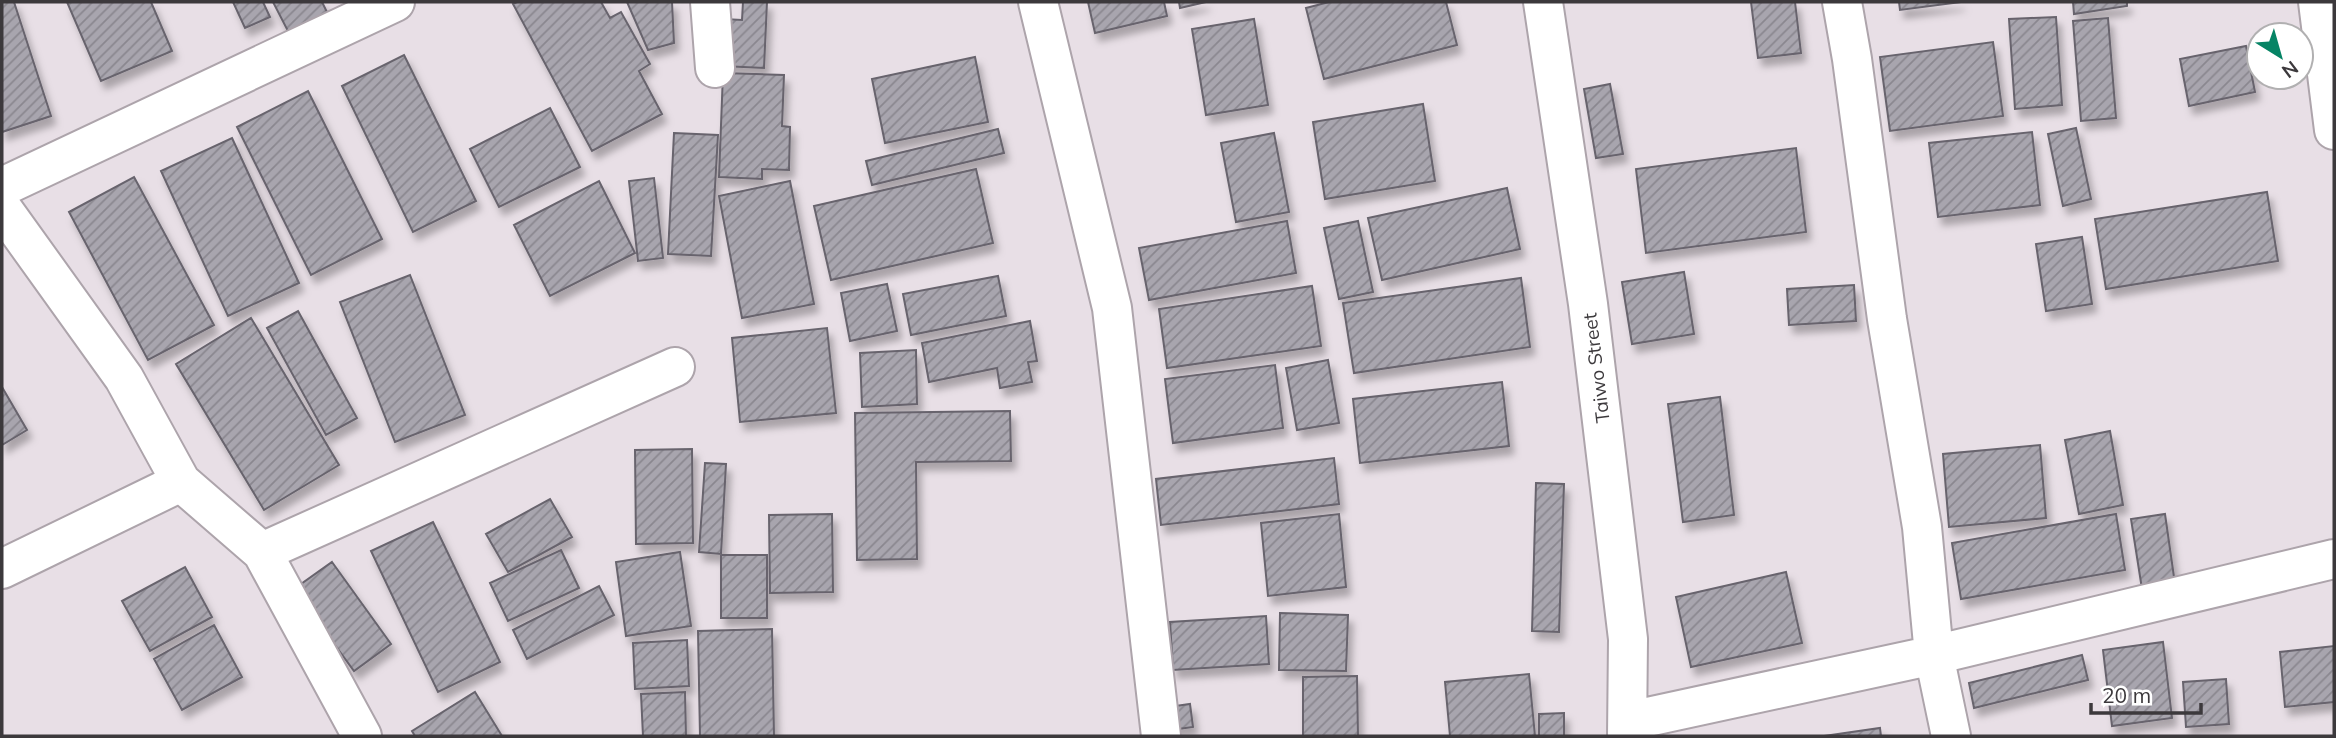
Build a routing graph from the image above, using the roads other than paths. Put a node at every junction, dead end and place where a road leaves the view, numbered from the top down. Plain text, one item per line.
1 (395, 2) edge
2 (710, 2) edge
3 (1038, 2) edge
4 (1543, 2) edge
5 (1842, 2) edge
6 (2318, 2) edge
7 (715, 68) dead end
8 (2334, 130) edge
9 (2, 187) edge
10 (2, 208) edge
11 (675, 367) dead end
12 (181, 482) junction
13 (262, 552) junction
14 (2334, 559) edge
15 (2, 569) edge
16 (1934, 656) junction
17 (1628, 728) edge
18 (362, 736) edge
19 (1161, 736) edge
20 (1951, 736) edge

1 - 9 street
2 - 7 street
3 - 19 street
4 - 17 street, Taiwo Street
5 - 16 street
6 - 8 street
10 - 12 street
11 - 13 street
12 - 13 street
12 - 15 street
13 - 18 street
14 - 16 street
16 - 17 street
16 - 20 street

